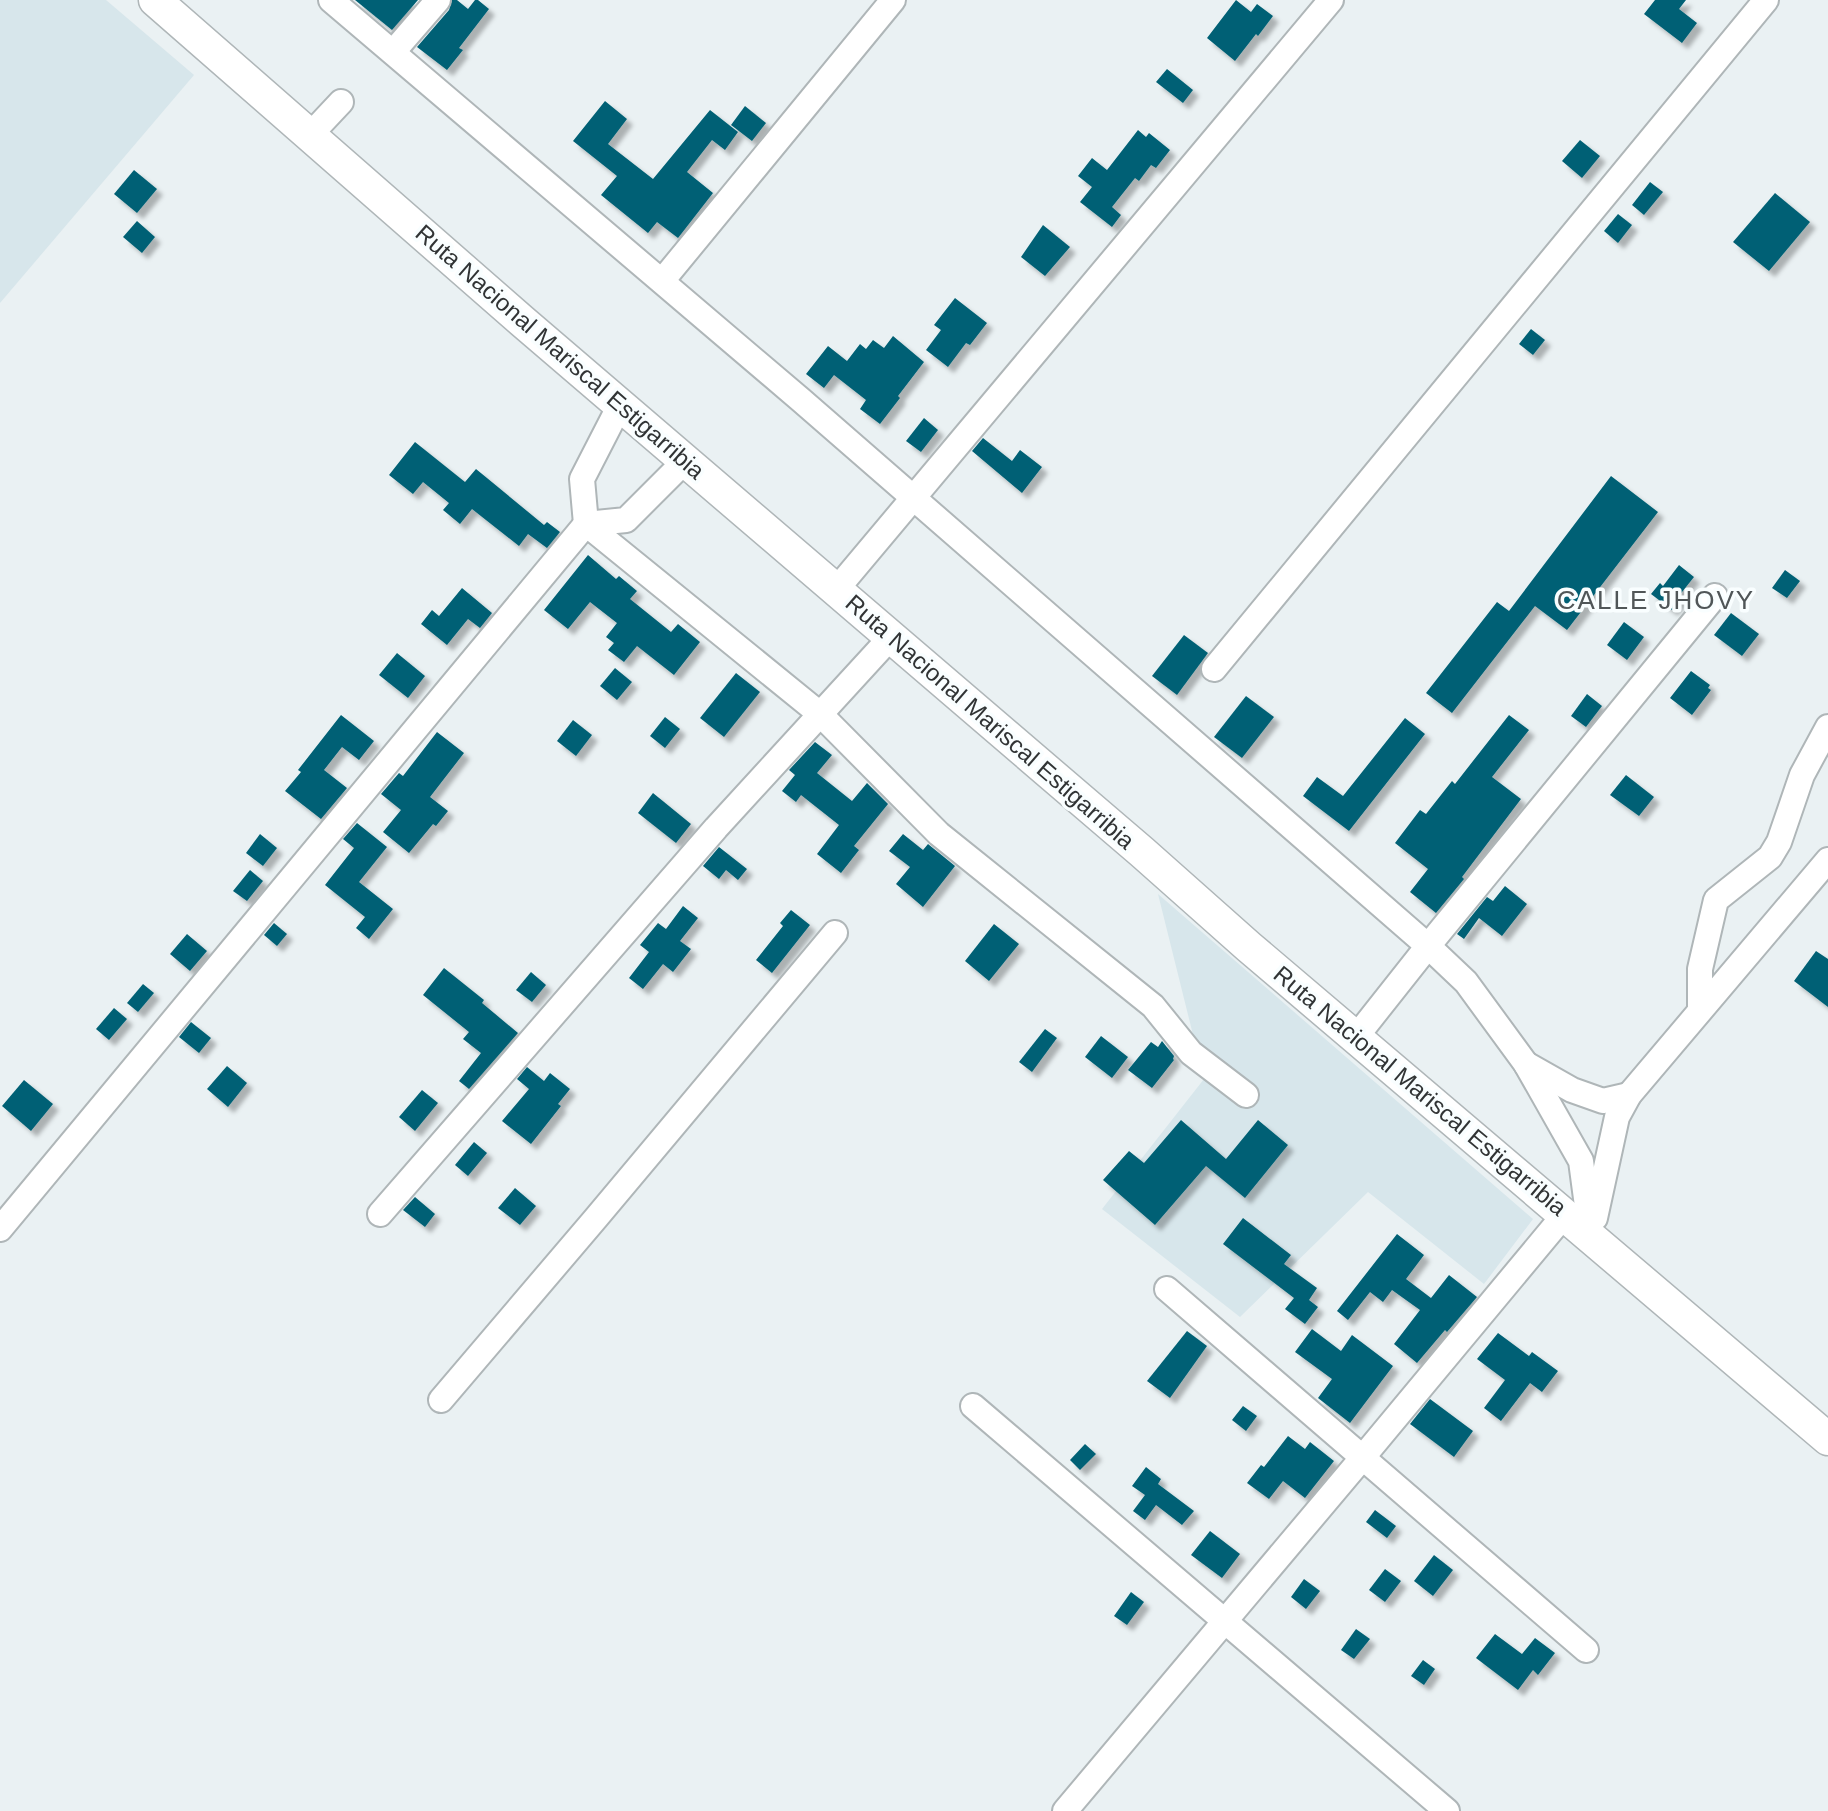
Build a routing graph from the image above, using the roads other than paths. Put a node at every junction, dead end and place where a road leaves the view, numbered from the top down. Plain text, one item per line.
1 (155, 0) edge
2 (331, 0) edge
3 (438, 0) edge
4 (893, 0) edge
5 (1331, 0) edge
6 (1766, 0) edge
7 (393, 52) junction
8 (341, 102) dead end
9 (310, 135) junction
10 (662, 281) junction
11 (620, 405) junction
12 (685, 461) junction
13 (912, 497) junction
14 (586, 524) junction
15 (836, 590) junction
16 (1715, 596) dead end
17 (891, 637) junction
18 (1214, 669) dead end
19 (820, 714) junction
20 (1828, 727) edge
21 (1828, 860) edge
22 (835, 933) dead end
23 (1428, 946) junction
24 (1700, 1010) junction
25 (1356, 1037) junction
26 (1525, 1064) junction
27 (1246, 1095) dead end
28 (1629, 1095) junction
29 (380, 1214) dead end
30 (1564, 1214) junction
31 (0, 1228) edge
32 (1591, 1236) junction
33 (1167, 1289) dead end
34 (440, 1399) dead end
35 (973, 1406) dead end
36 (1828, 1439) edge
37 (1363, 1457) junction
38 (1225, 1622) junction
39 (1587, 1650) dead end
40 (1065, 1811) edge
41 (1447, 1811) edge

1 - 9 main road, Ruta Nacional Mariscal Estigarribia
2 - 7 street
3 - 7 street
4 - 10 street
5 - 13 street
6 - 18 street
7 - 10 street
8 - 9 street
9 - 11 main road, Ruta Nacional Mariscal Estigarribia
10 - 13 street
11 - 12 main road, Ruta Nacional Mariscal Estigarribia
11 - 14 street
12 - 14 street
12 - 15 main road, Ruta Nacional Mariscal Estigarribia
13 - 15 street
13 - 23 street
14 - 19 street
14 - 31 street
15 - 17 main road, Ruta Nacional Mariscal Estigarribia
16 - 23 street
17 - 19 street
17 - 25 main road, Ruta Nacional Mariscal Estigarribia
19 - 27 street
19 - 29 street
20 - 24 street
21 - 24 street
22 - 34 street
23 - 25 street
23 - 26 street
24 - 28 street
25 - 30 main road, Ruta Nacional Mariscal Estigarribia
26 - 28 street
26 - 32 street
28 - 32 street
30 - 32 main road, Ruta Nacional Mariscal Estigarribia
30 - 37 street
32 - 36 main road, Ruta Nacional Mariscal Estigarribia
33 - 37 street
35 - 38 street
37 - 38 street
37 - 39 street
38 - 40 street
38 - 41 street

